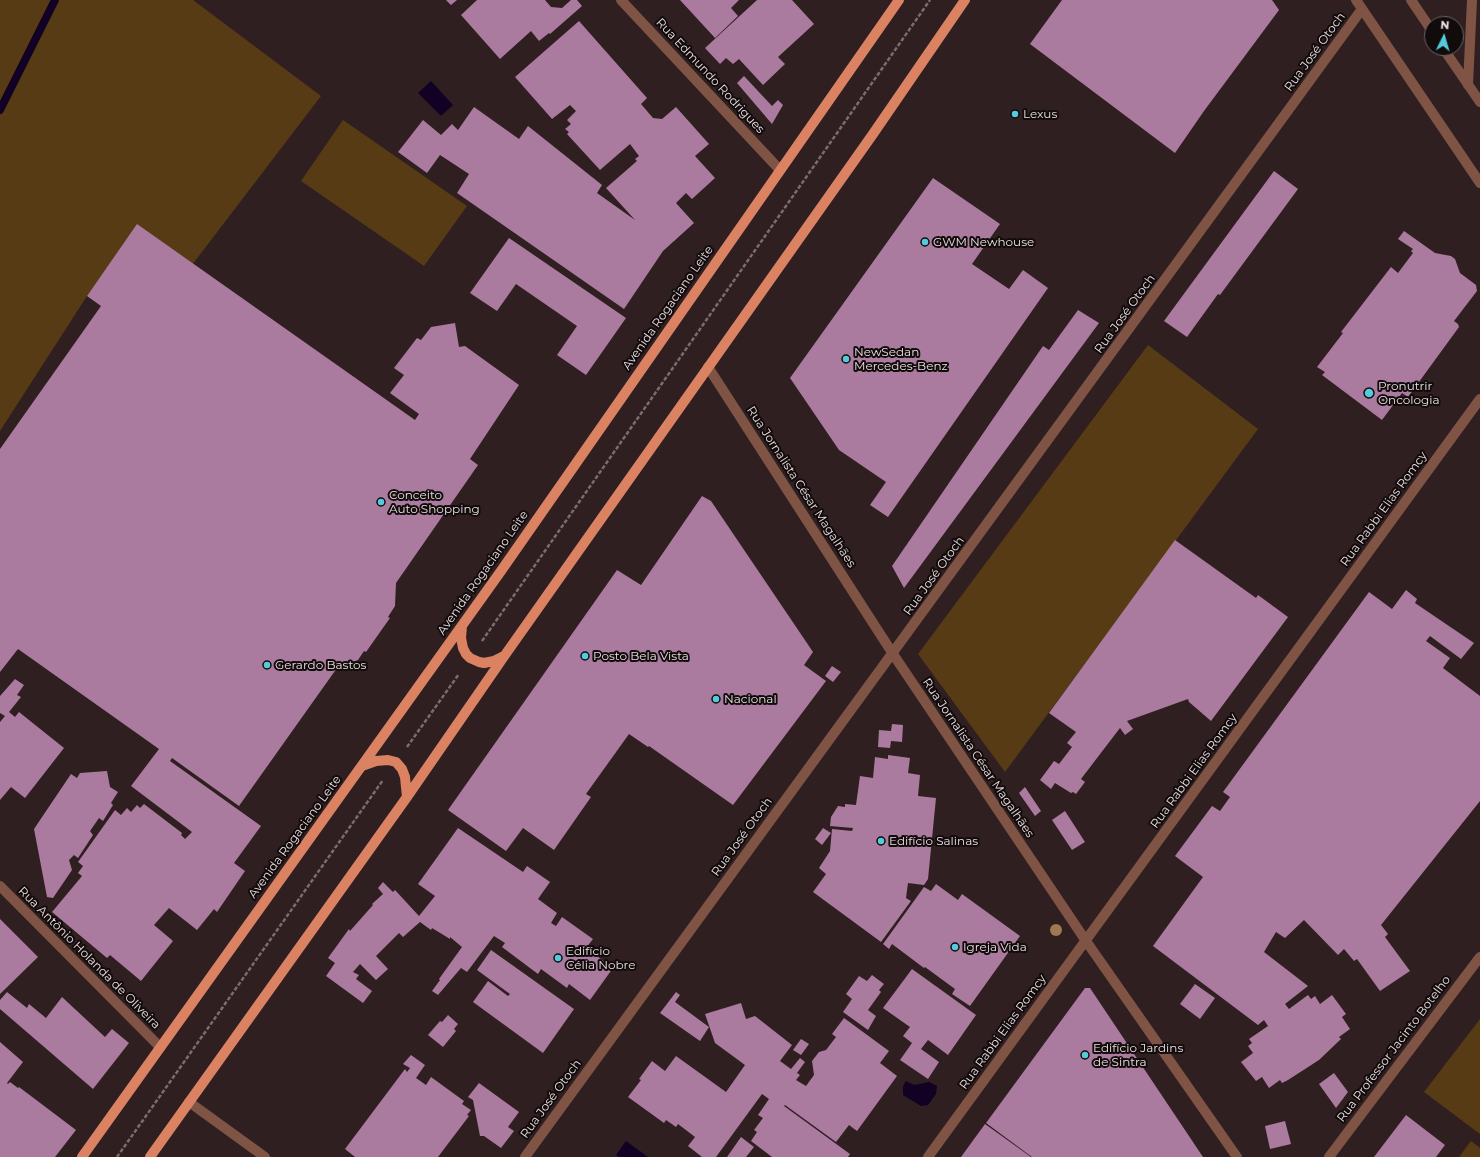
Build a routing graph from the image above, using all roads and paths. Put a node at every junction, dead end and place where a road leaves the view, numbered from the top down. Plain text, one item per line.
1 (621, 0) edge
2 (899, 0) edge
3 (930, 0) edge
4 (965, 0) edge
5 (1356, 0) edge
6 (1411, 0) edge
7 (1472, 0) edge
8 (1362, 9) junction
9 (1424, 19) edge
10 (1448, 56) edge
11 (1468, 85) junction
12 (1480, 102) edge
13 (780, 170) junction
14 (1479, 179) edge
15 (708, 367) junction
16 (1480, 399) edge
17 (462, 626) junction
18 (893, 654) junction
19 (505, 655) junction
20 (470, 658) junction
21 (396, 762) junction
22 (362, 766) junction
23 (407, 797) junction
24 (0, 886) edge
25 (1086, 941) junction
26 (1480, 957) edge
27 (160, 1047) junction
28 (189, 1102) junction
29 (82, 1157) edge
30 (117, 1157) edge
31 (150, 1157) edge
32 (265, 1157) edge
33 (525, 1157) edge
34 (928, 1157) edge
35 (1236, 1157) edge
36 (1330, 1157) edge

1 - 13 street, Rua Edmundo Rodrigues
2 - 13 main road, Avenida Rogaciano Leite
3 - 20 path
4 - 15 main road
5 - 8 street
6 - 9 street
7 - 11 street
8 - 14 street
8 - 18 street, Rua José Otoch
10 - 11 street
11 - 12 street
13 - 17 main road, Avenida Rogaciano Leite
15 - 18 street, Rua Jornalista César Magalhães
15 - 19 main road
16 - 25 street, Rua Rabbi Elias Romcy
17 - 20 main road
17 - 22 main road, Avenida Rogaciano Leite
18 - 25 street, Rua Jornalista César Magalhães
18 - 33 street, Rua José Otoch
19 - 20 main road
19 - 23 main road
20 - 21 path
21 - 22 main road
21 - 23 main road
21 - 30 path
22 - 27 main road, Avenida Rogaciano Leite
23 - 28 main road
24 - 27 street, Rua Antônio Holanda de Oliveira
25 - 34 street, Rua Rabbi Elias Romcy
25 - 35 street, Rua Jornalista César Magalhães
26 - 36 street, Rua Professor Jacinto Botelho
27 - 29 main road, Avenida Rogaciano Leite
28 - 31 main road
28 - 32 street

